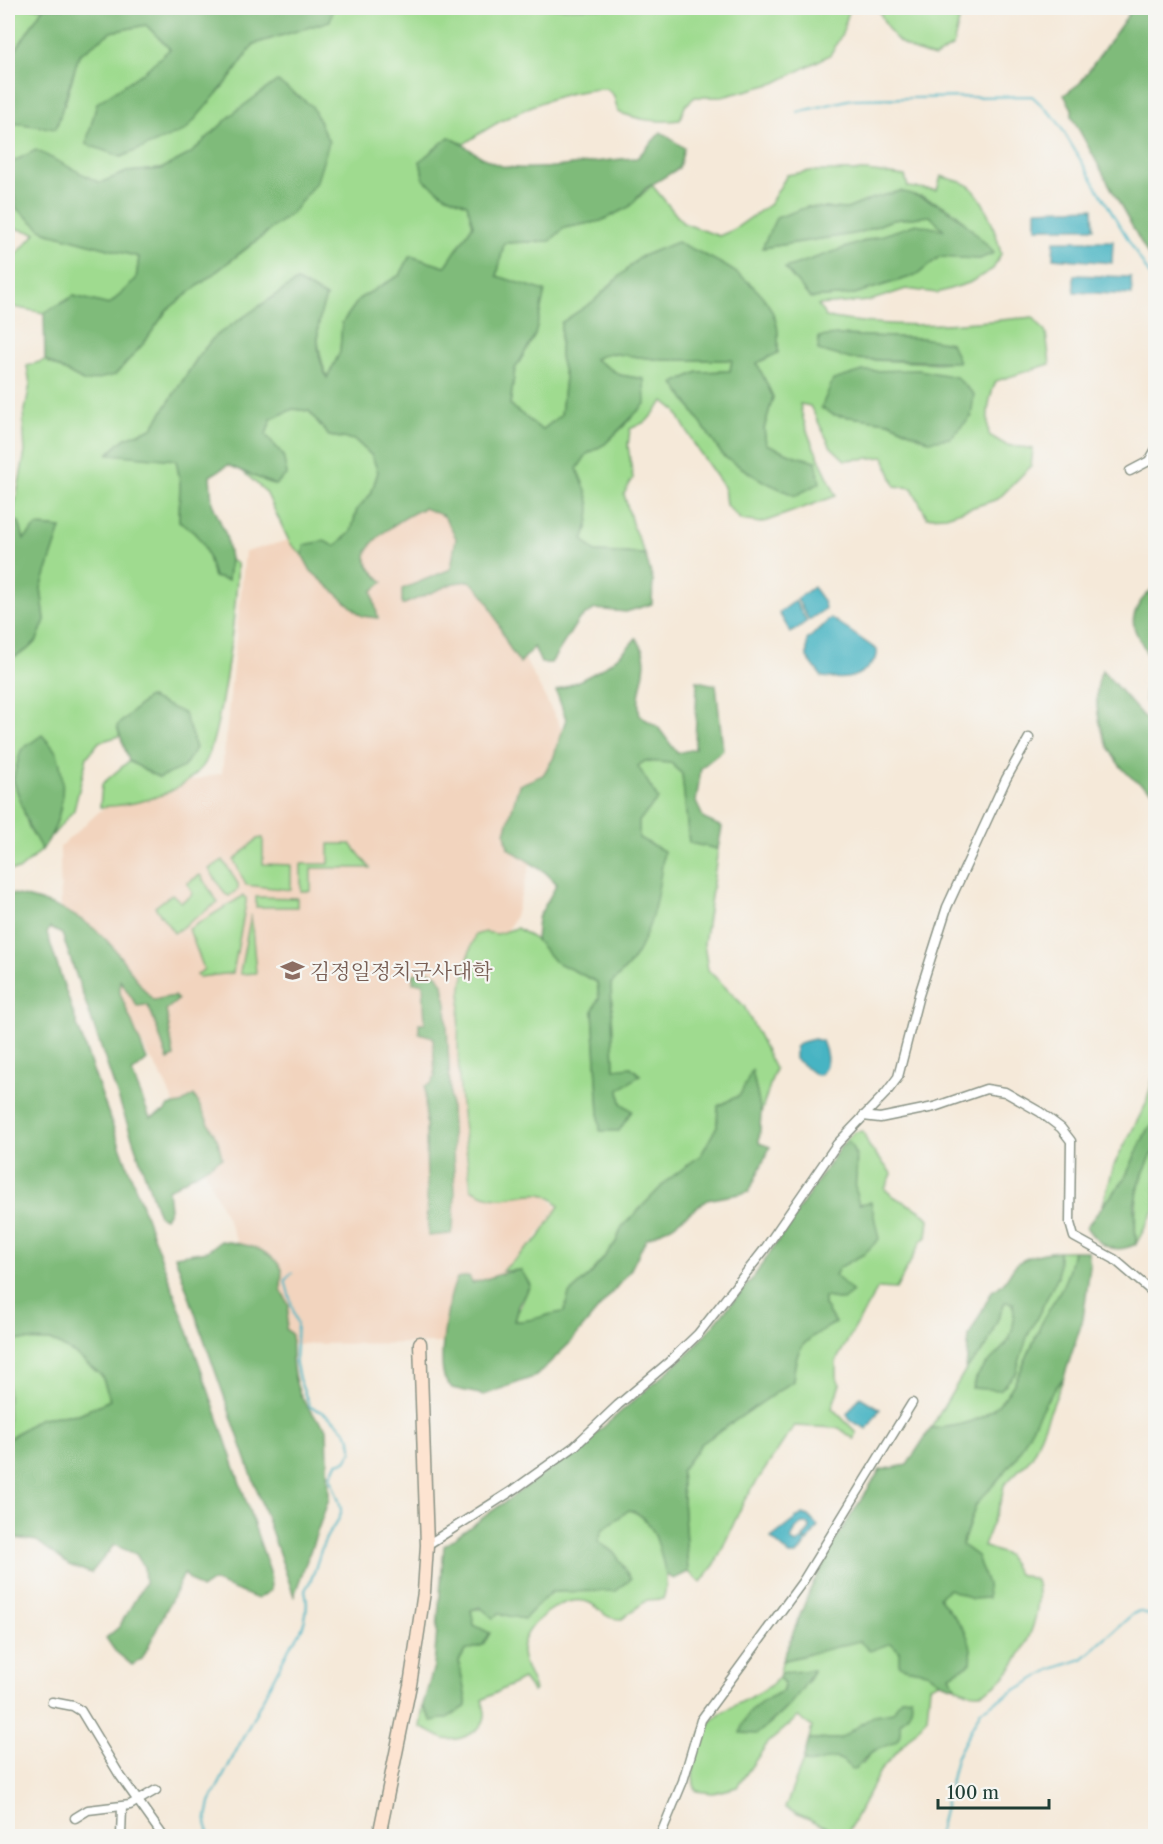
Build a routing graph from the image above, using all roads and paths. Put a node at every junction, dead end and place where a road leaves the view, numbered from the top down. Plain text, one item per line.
1 (1155, 449) edge
2 (1130, 471) dead end
3 (1029, 738) dead end
4 (863, 1116) junction
5 (1155, 1295) edge
6 (420, 1343) dead end
7 (912, 1403) dead end
8 (427, 1545) junction
9 (52, 1702) dead end
10 (156, 1790) dead end
11 (140, 1801) junction
12 (122, 1807) junction
13 (75, 1818) dead end
14 (120, 1836) edge
15 (163, 1836) edge
16 (380, 1836) edge
17 (660, 1836) edge

1 - 2 street
3 - 4 street
4 - 5 street
4 - 8 street
6 - 8 street
7 - 17 street
8 - 16 street
9 - 11 street
10 - 11 street
11 - 12 street
11 - 15 street
12 - 13 street
12 - 14 street

